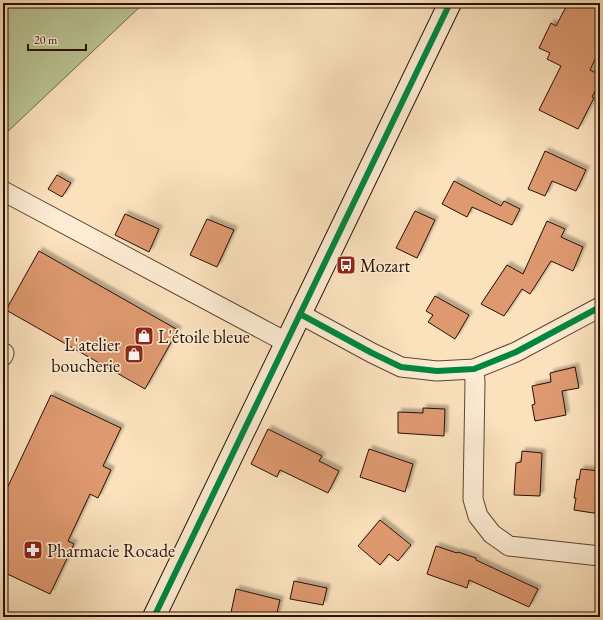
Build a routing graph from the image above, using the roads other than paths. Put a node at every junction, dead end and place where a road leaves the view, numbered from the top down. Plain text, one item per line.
1 (450, 3) edge
2 (3, 191) edge
3 (600, 306) edge
4 (300, 314) junction
5 (286, 342) junction
6 (474, 369) junction
7 (600, 556) edge
8 (154, 617) edge

1 - 4 main road
2 - 5 street
3 - 6 street
4 - 5 main road
4 - 6 street
5 - 8 main road
6 - 7 street

